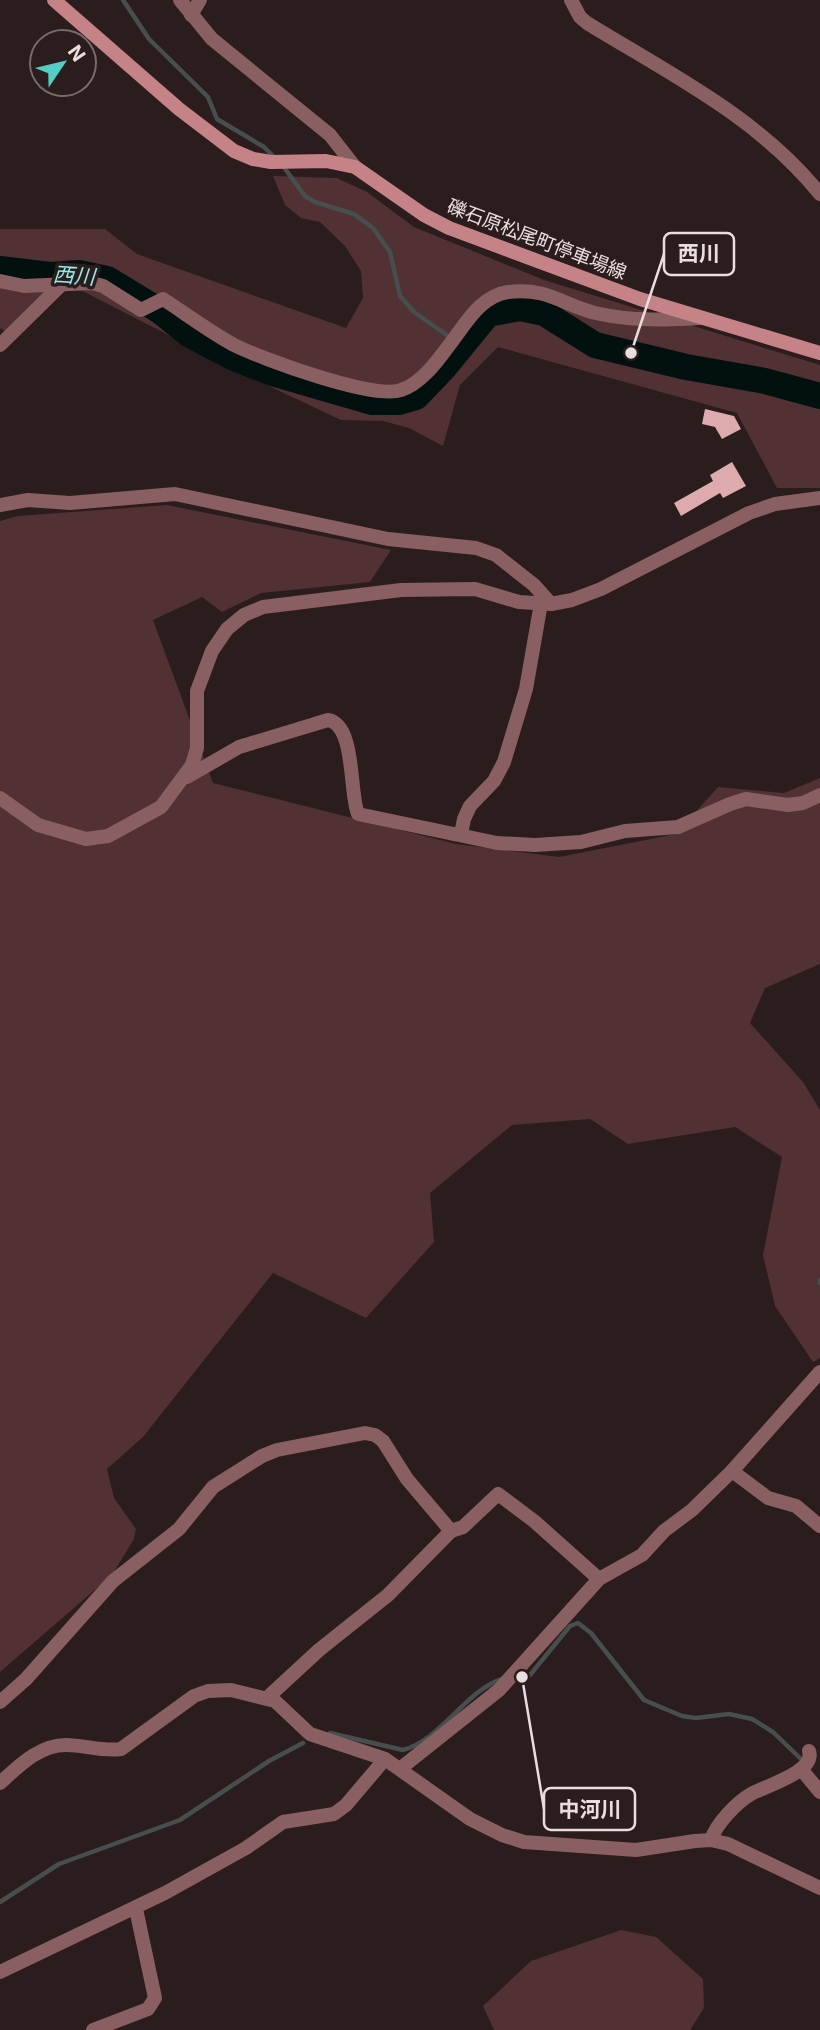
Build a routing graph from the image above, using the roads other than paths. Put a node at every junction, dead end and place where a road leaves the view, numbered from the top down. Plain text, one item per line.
1 (54, 0) edge
2 (180, 0) edge
3 (200, 0) edge
4 (571, 0) edge
5 (191, 15) junction
6 (355, 167) junction
7 (820, 194) edge
8 (0, 282) edge
9 (60, 286) junction
10 (700, 318) junction
11 (2, 341) edge
12 (820, 353) edge
13 (820, 498) edge
14 (0, 505) edge
15 (546, 603) junction
16 (183, 780) junction
17 (820, 795) edge
18 (0, 798) edge
19 (461, 834) junction
20 (820, 1372) edge
21 (732, 1471) junction
22 (820, 1526) edge
23 (450, 1531) junction
24 (599, 1579) junction
25 (267, 1698) junction
26 (0, 1702) edge
27 (385, 1759) junction
28 (401, 1768) junction
29 (0, 1783) edge
30 (820, 1792) edge
31 (711, 1840) junction
32 (820, 1888) edge
33 (136, 1909) junction
34 (0, 1972) edge
35 (93, 2030) edge

1 - 6 main road, 礫石原松尾町停車場線
2 - 5 street
3 - 5 street
4 - 7 street
5 - 6 street
6 - 10 main road, 礫石原松尾町停車場線
8 - 9 street
9 - 10 street
9 - 11 street
10 - 12 main road, 礫石原松尾町停車場線
13 - 15 street
14 - 15 street
15 - 16 street
15 - 19 street
16 - 18 street
16 - 19 street
17 - 19 street
20 - 21 street
21 - 22 street
21 - 24 street
23 - 24 street
23 - 25 street
23 - 26 street
24 - 28 street
25 - 27 street
25 - 29 street
27 - 28 street
27 - 33 street
28 - 31 street
30 - 31 street
31 - 32 street
33 - 34 street
33 - 35 street

